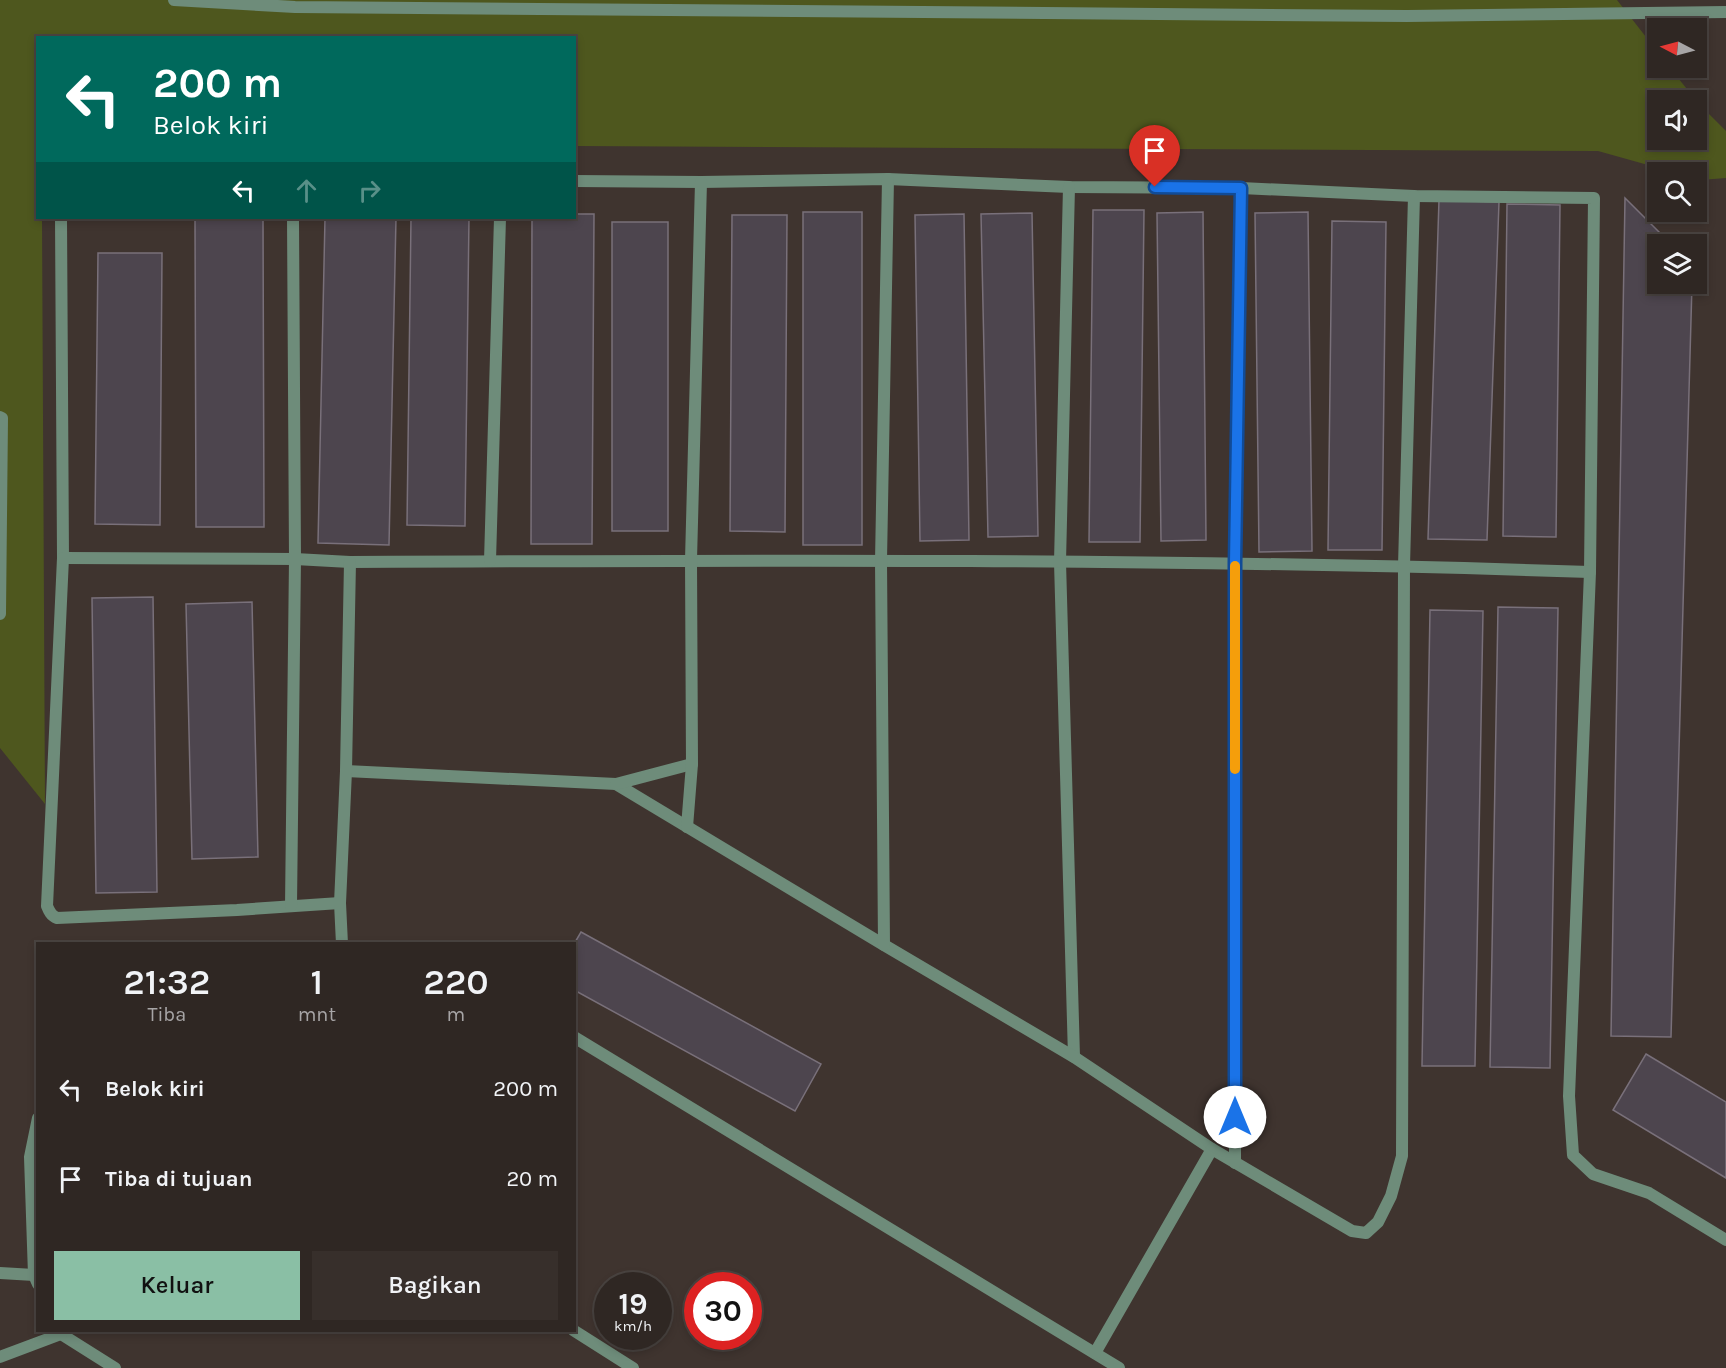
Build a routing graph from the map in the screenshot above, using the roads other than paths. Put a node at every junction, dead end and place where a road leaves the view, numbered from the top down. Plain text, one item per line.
1 (174, 0) edge
2 (295, 3) edge
3 (1726, 12) edge
4 (888, 179) junction
5 (576, 181) edge
6 (701, 182) junction
7 (1069, 187) junction
8 (1241, 188) junction
9 (1414, 196) junction
10 (61, 219) edge
11 (293, 219) edge
12 (500, 219) edge
13 (0, 417) edge
14 (1, 537) edge
15 (63, 558) junction
16 (295, 560) junction
17 (691, 560) junction
18 (490, 561) junction
19 (881, 561) junction
20 (350, 562) junction
21 (1060, 562) junction
22 (1235, 563) junction
23 (1404, 566) junction
24 (1590, 572) junction
25 (0, 614) edge
26 (692, 764) junction
27 (346, 771) junction
28 (616, 784) junction
29 (687, 827) junction
30 (340, 903) junction
31 (291, 906) junction
32 (342, 942) edge
33 (884, 945) junction
34 (576, 1038) edge
35 (1074, 1058) junction
36 (36, 1128) edge
37 (1212, 1149) junction
38 (1235, 1163) junction
39 (1726, 1240) edge
40 (0, 1273) edge
41 (36, 1279) edge
42 (60, 1332) edge
43 (576, 1332) edge
44 (1095, 1353) junction
45 (0, 1357) edge
46 (115, 1368) edge
47 (633, 1368) edge
48 (1119, 1368) edge

1 - 2 street
2 - 3 street
4 - 6 street
4 - 7 street
4 - 19 street
5 - 6 street
6 - 17 street
7 - 8 street
7 - 21 street
8 - 9 street
8 - 22 street
9 - 23 street
9 - 24 street
10 - 15 street
11 - 16 street
12 - 18 street
13 - 14 street
14 - 25 street
15 - 16 street
15 - 31 street
16 - 20 street
16 - 31 street
17 - 18 street
17 - 19 street
17 - 26 street
18 - 20 street
19 - 21 street
19 - 33 street
20 - 27 street
21 - 22 street
21 - 35 street
22 - 23 street
22 - 38 street
23 - 24 street
23 - 38 street
24 - 39 street
26 - 28 street
26 - 29 street
27 - 28 street
27 - 30 street
28 - 29 street
29 - 33 street
30 - 31 street
30 - 32 street
33 - 35 street
34 - 44 street
35 - 37 street
36 - 41 street
37 - 38 street
37 - 44 street
40 - 41 street
42 - 45 street
42 - 46 street
43 - 47 street
44 - 48 street

